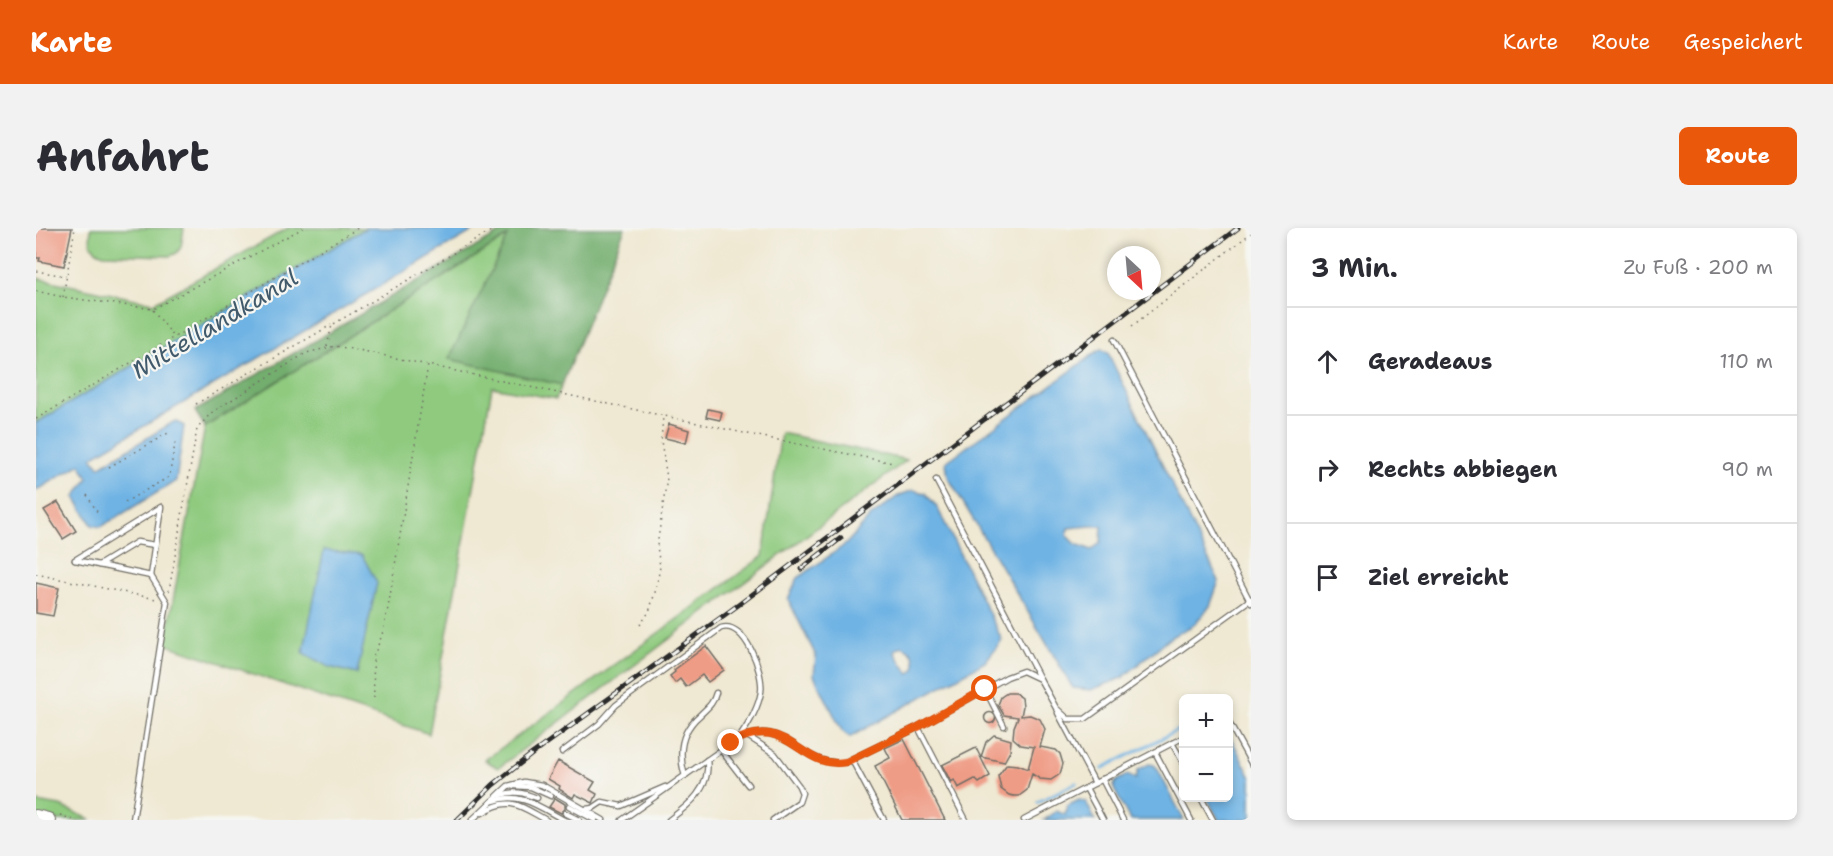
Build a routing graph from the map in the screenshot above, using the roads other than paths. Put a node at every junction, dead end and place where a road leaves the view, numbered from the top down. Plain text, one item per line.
1 (1113, 340) dead end
2 (936, 480) dead end
3 (155, 545) junction
4 (99, 565) junction
5 (151, 576) junction
6 (1250, 601) edge
7 (1040, 679) junction
8 (985, 689) junction
9 (716, 693) dead end
10 (1056, 708) junction
11 (1004, 726) dead end
12 (918, 727) junction
13 (1233, 730) edge
14 (746, 735) junction
15 (739, 738) junction
16 (1179, 740) edge
17 (1173, 743) junction
18 (721, 750) junction
19 (562, 752) dead end
20 (1155, 752) junction
21 (1179, 754) edge
22 (707, 760) junction
23 (852, 760) junction
24 (1251, 763) edge
25 (685, 776) junction
26 (1102, 779) junction
27 (675, 783) junction
28 (1095, 783) junction
29 (748, 785) dead end
30 (508, 786) junction
31 (1086, 788) junction
32 (551, 796) dead end
33 (537, 798) dead end
34 (1203, 802) edge
35 (489, 803) junction
36 (568, 806) dead end
37 (580, 807) junction
38 (565, 813) dead end
39 (36, 816) edge
40 (473, 819) edge
41 (48, 820) edge
42 (133, 820) edge
43 (546, 820) edge
44 (564, 820) edge
45 (579, 820) edge
46 (595, 820) edge
47 (603, 820) edge
48 (622, 820) edge
49 (672, 820) edge
50 (773, 820) edge
51 (884, 820) edge
52 (966, 820) edge
53 (1024, 820) edge
54 (1103, 820) edge
55 (1123, 820) edge
56 (1191, 820) edge
57 (1212, 820) edge

1 - 6 lane
2 - 7 lane
3 - 4 lane
3 - 4 lane
3 - 5 lane
4 - 5 lane
5 - 42 lane
6 - 10 lane
7 - 8 lane
7 - 10 lane
8 - 11 lane
8 - 12 lane
9 - 25 lane
10 - 28 lane
12 - 23 lane
12 - 52 lane
13 - 24 lane
14 - 15 lane
14 - 23 lane
14 - 50 lane
15 - 18 lane
15 - 19 lane
16 - 17 lane
17 - 20 lane
17 - 21 lane
18 - 22 lane
18 - 29 lane
20 - 26 lane
20 - 56 lane
22 - 25 lane
22 - 49 lane
23 - 51 lane
25 - 27 lane
26 - 28 lane
26 - 55 lane
27 - 37 lane
27 - 48 lane
28 - 31 lane
30 - 32 lane
30 - 35 lane
30 - 37 lane
31 - 53 lane
31 - 54 lane
33 - 35 lane
34 - 57 lane
35 - 40 lane
35 - 44 lane
36 - 46 lane
37 - 47 lane
38 - 45 lane
39 - 41 main road
40 - 43 lane

